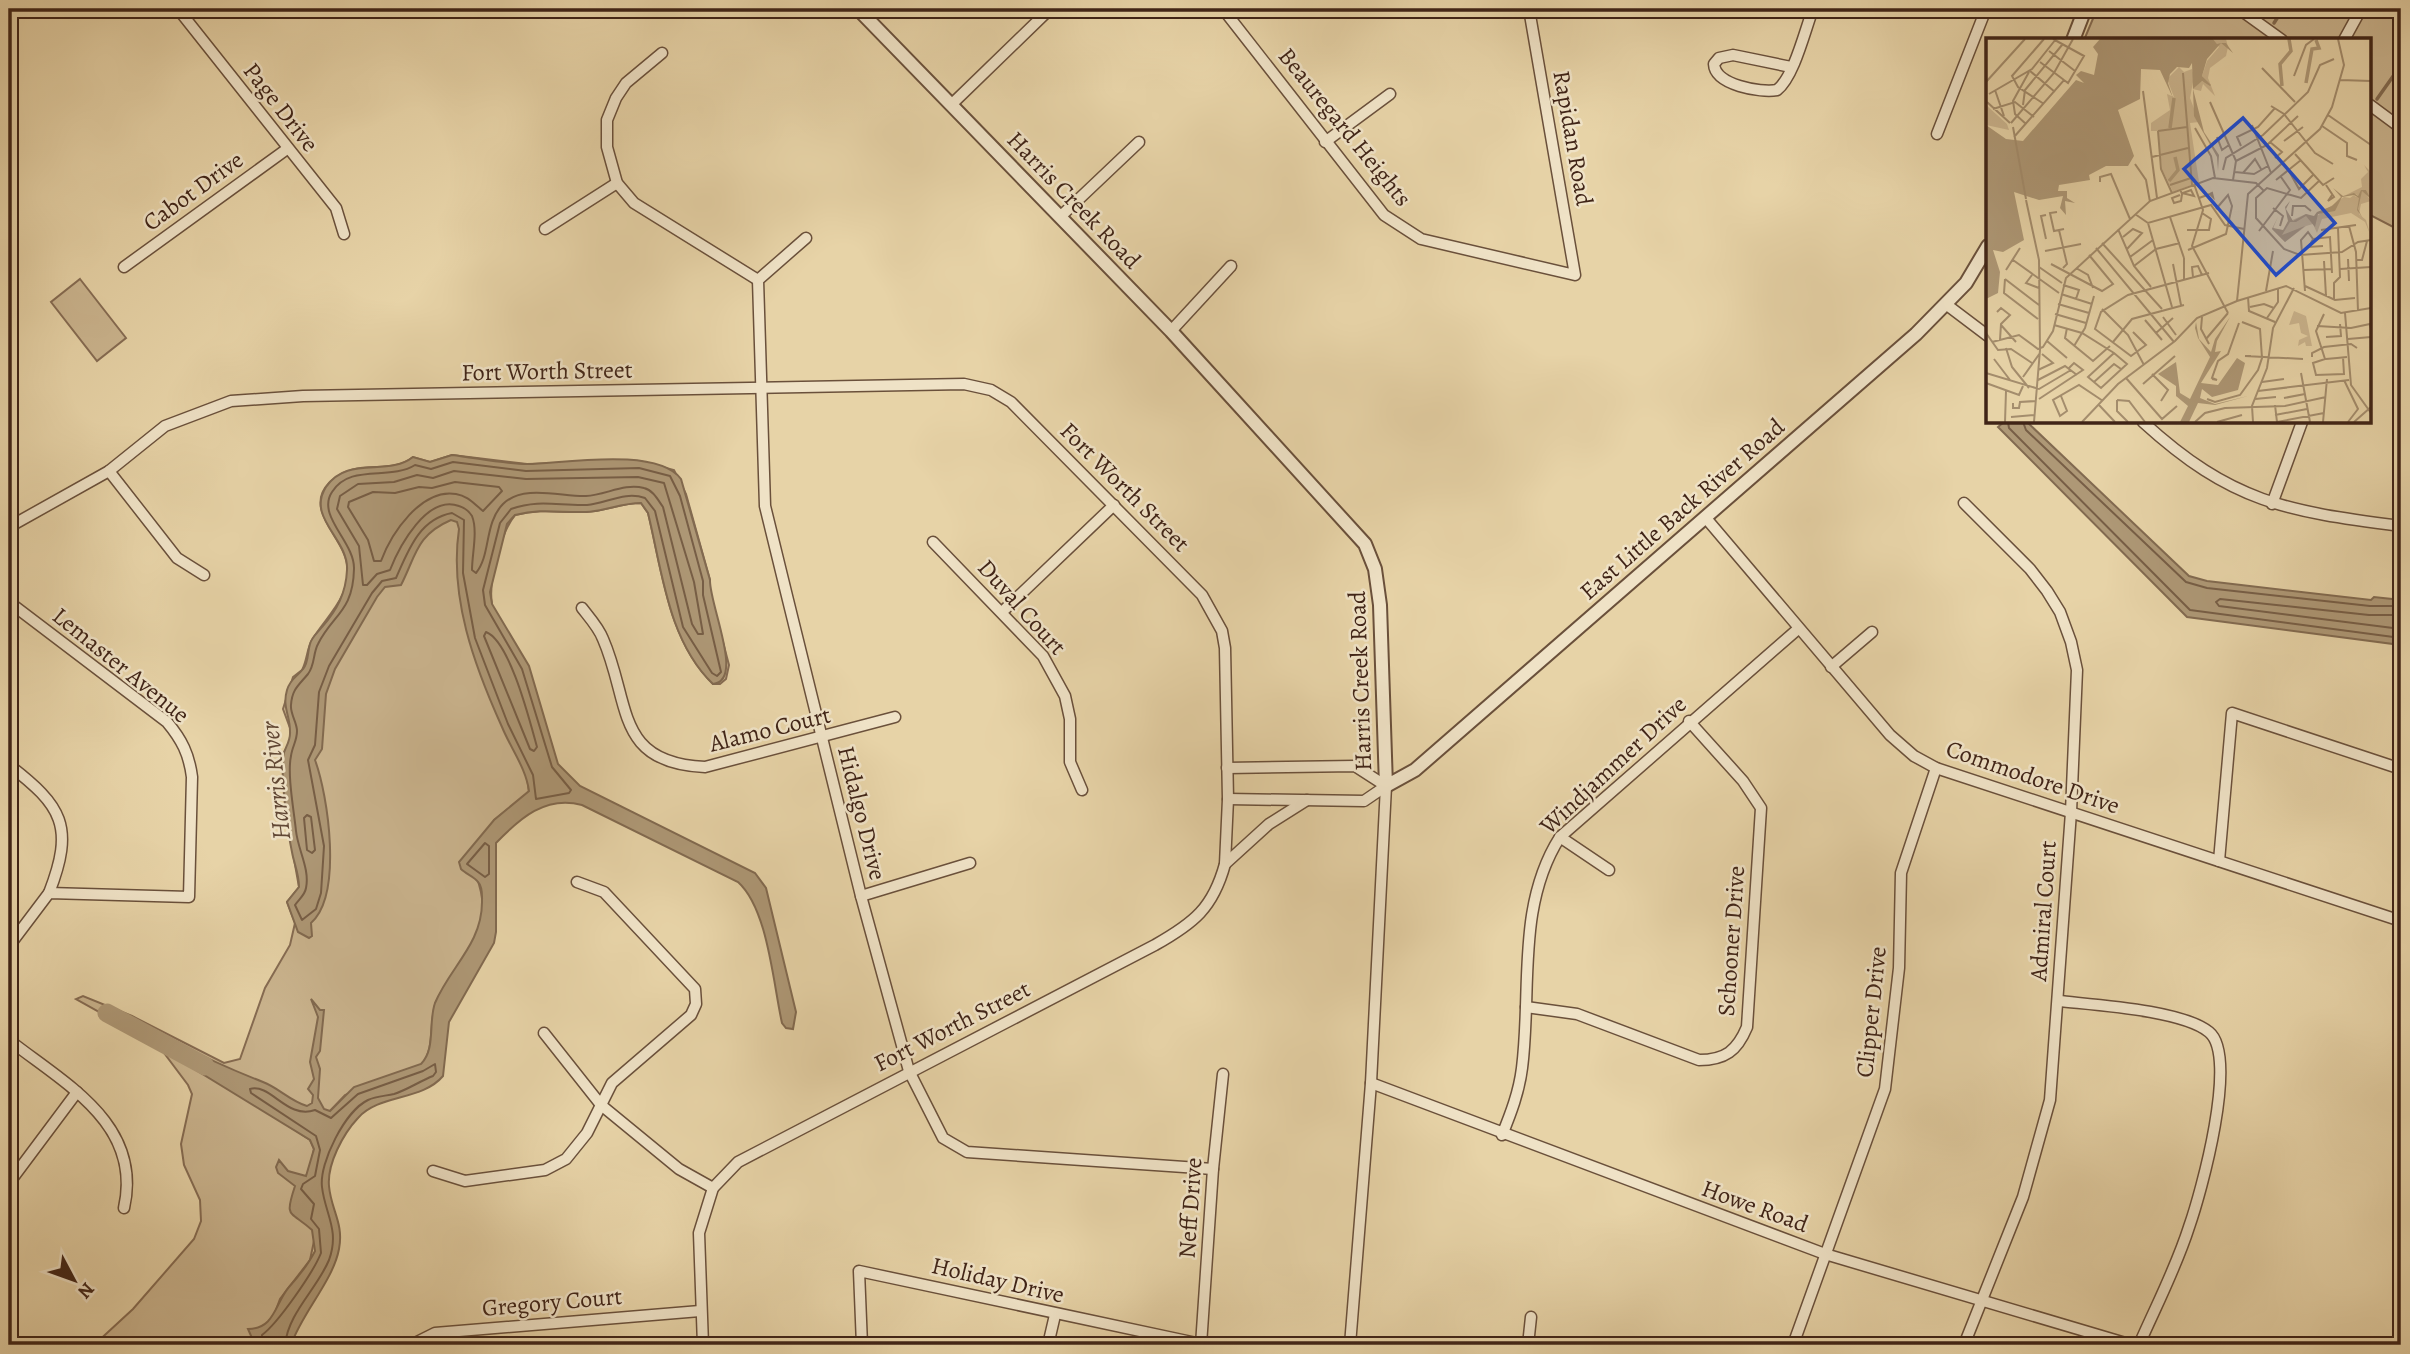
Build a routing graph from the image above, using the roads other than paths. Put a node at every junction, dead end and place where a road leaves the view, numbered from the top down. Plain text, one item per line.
1 (180, 9) edge
2 (858, 9) edge
3 (1050, 9) edge
4 (1223, 9) edge
5 (1530, 9) edge
6 (1813, 9) edge
7 (1986, 9) edge
8 (2085, 9) edge
9 (2239, 9) edge
10 (2361, 9) edge
11 (2074, 38) edge
12 (2279, 38) edge
13 (2345, 38) edge
14 (662, 53) dead end
15 (1791, 67) junction
16 (1390, 94) dead end
17 (952, 104) junction
18 (2372, 106) edge
19 (2401, 128) edge
20 (1937, 134) dead end
21 (1139, 142) dead end
22 (1325, 142) junction
23 (287, 149) junction
24 (617, 183) junction
25 (1061, 216) junction
26 (545, 229) dead end
27 (344, 233) dead end
28 (806, 238) dead end
29 (1986, 249) edge
30 (1231, 266) dead end
31 (124, 267) dead end
32 (1575, 275) joint
33 (758, 280) junction
34 (1947, 305) junction
35 (1171, 331) junction
36 (1986, 334) edge
37 (760, 389) junction
38 (2145, 424) edge
39 (2301, 424) edge
40 (109, 471) junction
41 (1964, 503) dead end
42 (2272, 504) junction
43 (1114, 505) junction
44 (1705, 517) junction
45 (2401, 526) edge
46 (9, 527) edge
47 (933, 542) dead end
48 (204, 575) dead end
49 (9, 602) edge
50 (582, 608) dead end
51 (1002, 612) junction
52 (1798, 629) junction
53 (1872, 632) dead end
54 (1831, 667) junction
55 (895, 718) dead end
56 (1689, 721) junction
57 (822, 739) junction
58 (9, 765) edge
59 (1227, 768) junction
60 (1936, 768) junction
61 (2401, 769) edge
62 (1385, 786) junction
63 (1082, 790) dead end
64 (1227, 799) junction
65 (1308, 800) junction
66 (2071, 813) junction
67 (1560, 837) junction
68 (2220, 861) junction
69 (970, 863) dead end
70 (1225, 864) junction
71 (1609, 870) dead end
72 (577, 882) dead end
73 (49, 892) junction
74 (861, 896) junction
75 (2401, 921) edge
76 (9, 946) edge
77 (2059, 1001) junction
78 (1526, 1007) junction
79 (544, 1033) dead end
80 (9, 1040) edge
81 (909, 1071) junction
82 (1223, 1074) dead end
83 (1371, 1083) junction
84 (77, 1092) junction
85 (601, 1105) junction
86 (1502, 1135) junction
87 (1213, 1169) junction
88 (433, 1171) dead end
89 (9, 1184) edge
90 (713, 1188) junction
91 (124, 1208) dead end
92 (1825, 1254) junction
93 (1980, 1302) junction
94 (700, 1311) junction
95 (1055, 1315) junction
96 (1531, 1317) dead end
97 (411, 1345) edge
98 (703, 1345) edge
99 (862, 1345) edge
100 (1048, 1345) edge
101 (1201, 1345) edge
102 (1350, 1345) edge
103 (1528, 1345) edge
104 (1793, 1345) edge
105 (1964, 1345) edge
106 (2132, 1345) edge
107 (2139, 1345) edge

1 - 23 street, Page Drive
2 - 17 street, Harris Creek Road
3 - 17 street
4 - 22 street, Beauregard Heights
5 - 32 street, Rapidan Road
6 - 15 street
7 - 20 street
8 - 11 street
9 - 12 street
10 - 13 street
14 - 24 street
15 - 15 street
16 - 22 street
17 - 25 street, Harris Creek Road
18 - 19 street
21 - 25 street
22 - 32 street, Beauregard Heights
23 - 27 street, Page Drive
23 - 31 street, Cabot Drive
24 - 26 street
24 - 33 street
25 - 35 street, Harris Creek Road
28 - 33 street
29 - 34 street, East Little Back River Road
30 - 35 street
33 - 37 street, Hidalgo Drive
34 - 36 street
34 - 44 street, East Little Back River Road
35 - 62 street, Harris Creek Road
37 - 40 street, Fort Worth Street
37 - 43 street, Fort Worth Street
37 - 57 street, Hidalgo Drive
38 - 42 street
39 - 42 street
40 - 46 street, Fort Worth Street
40 - 48 street
41 - 66 street, Admiral Court
42 - 45 street
43 - 51 street
43 - 59 street, Fort Worth Street
44 - 52 street, Commodore Drive
44 - 62 street, East Little Back River Road
47 - 51 street, Duval Court
49 - 73 street, Lemaster Avenue
50 - 57 street, Alamo Court
51 - 63 street, Duval Court
52 - 54 street, Commodore Drive
52 - 56 street, Windjammer Drive
53 - 54 street
54 - 60 street, Commodore Drive
55 - 57 street, Alamo Court
56 - 67 street, Windjammer Drive
56 - 78 street, Schooner Drive
57 - 74 street, Hidalgo Drive
58 - 73 street
59 - 62 street
59 - 64 street, Fort Worth Street
60 - 66 street, Commodore Drive
60 - 92 street, Clipper Drive
61 - 68 street
62 - 65 street, East Little Back River Road
62 - 83 street, Harris Creek Road
64 - 65 street, East Little Back River Road
64 - 70 street, Fort Worth Street
65 - 70 street
66 - 68 street, Commodore Drive
66 - 77 street, Admiral Court
67 - 71 street
67 - 78 street, Windjammer Drive
68 - 75 street, Commodore Drive
69 - 74 street
70 - 81 street, Fort Worth Street
72 - 85 street
73 - 76 street
74 - 81 street, Hidalgo Drive
77 - 93 street, Admiral Court
77 - 107 street
78 - 86 street, Windjammer Drive
79 - 85 street
80 - 84 street
81 - 87 street, Hidalgo Drive
81 - 90 street, Fort Worth Street
82 - 87 street, Neff Drive
83 - 86 street, Howe Road
83 - 102 street, Harris Creek Road
84 - 89 street
84 - 91 street
85 - 88 street
85 - 90 street
86 - 92 street, Howe Road
87 - 101 street, Neff Drive
90 - 94 street, Fort Worth Street
92 - 93 street, Howe Road
92 - 104 street, Clipper Drive
93 - 105 street, Admiral Court
93 - 106 street, Howe Road
94 - 97 street, Gregory Court
94 - 98 street, Fort Worth Street
95 - 99 street, Holiday Drive
95 - 100 street
95 - 101 street, Holiday Drive
96 - 103 street

